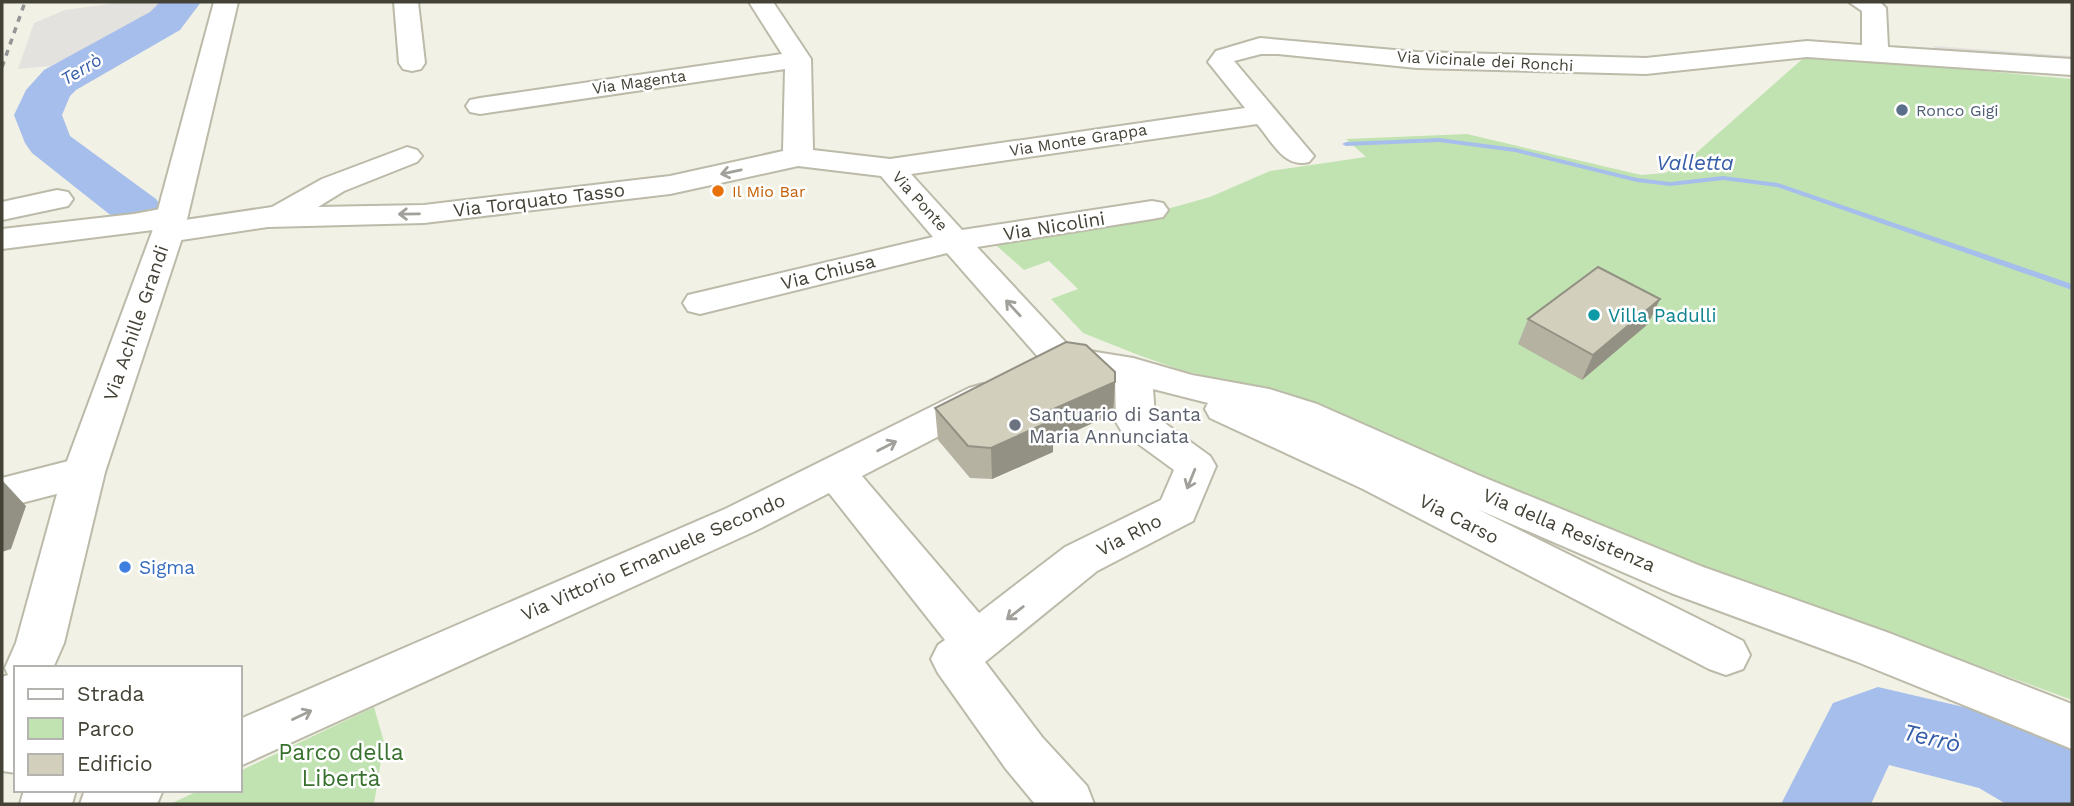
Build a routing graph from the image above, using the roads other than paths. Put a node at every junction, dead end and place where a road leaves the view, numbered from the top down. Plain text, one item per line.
1 (226, 2) edge
2 (406, 2) edge
3 (761, 2) edge
4 (1861, 2) edge
5 (1875, 53) junction
6 (798, 59) junction
7 (412, 63) dead end
8 (2072, 67) edge
9 (480, 106) dead end
10 (1265, 114) junction
11 (407, 156) dead end
12 (1299, 156) dead end
13 (798, 158) junction
14 (890, 168) junction
15 (57, 200) dead end
16 (1152, 210) dead end
17 (2, 212) edge
18 (278, 217) junction
19 (169, 225) junction
20 (2, 239) edge
21 (956, 241) junction
22 (701, 303) dead end
23 (1060, 358) junction
24 (1133, 370) junction
25 (1190, 387) junction
26 (84, 472) junction
27 (836, 473) junction
28 (2, 493) edge
29 (976, 645) junction
30 (1726, 655) dead end
31 (35, 659) edge
32 (14, 696) edge
33 (2, 711) edge
34 (2072, 727) edge
35 (242, 742) edge
36 (133, 792) edge
37 (106, 804) edge
38 (1068, 804) edge

1 - 19 street, Via Achille Grandi
2 - 7 street
3 - 6 street
4 - 5 street
5 - 8 street, Via Vicinale dei Ronchi
5 - 10 street, Via Vicinale dei Ronchi
6 - 9 street, Via Magenta
6 - 13 street
10 - 12 street, Via Vicinale dei Ronchi
10 - 14 street, Via Monte Grappa
11 - 18 street, Via Torquato Tasso
13 - 14 street, Via Ponte
13 -> 18 street, Via Torquato Tasso
14 - 21 street, Via Ponte
15 - 17 street
16 - 21 street, Via Nicolini
18 - 19 street, Via Torquato Tasso
19 - 20 street, Via Torquato Tasso
19 - 26 street, Via Achille Grandi
21 - 22 street, Via Chiusa
23 -> 21 street, Via Ponte
23 - 24 street, Via della Resistenza
27 -> 23 street, Via Vittorio Emanuele Secondo
24 - 25 street, Via della Resistenza
24 -> 29 street, Via Rho
25 - 30 street, Via Carso
25 - 34 street, Via della Resistenza
26 - 28 street
26 - 31 street, Via Achille Grandi
27 - 29 street
35 -> 27 street, Via Vittorio Emanuele Secondo
29 - 38 street
32 - 33 street
36 - 37 street

